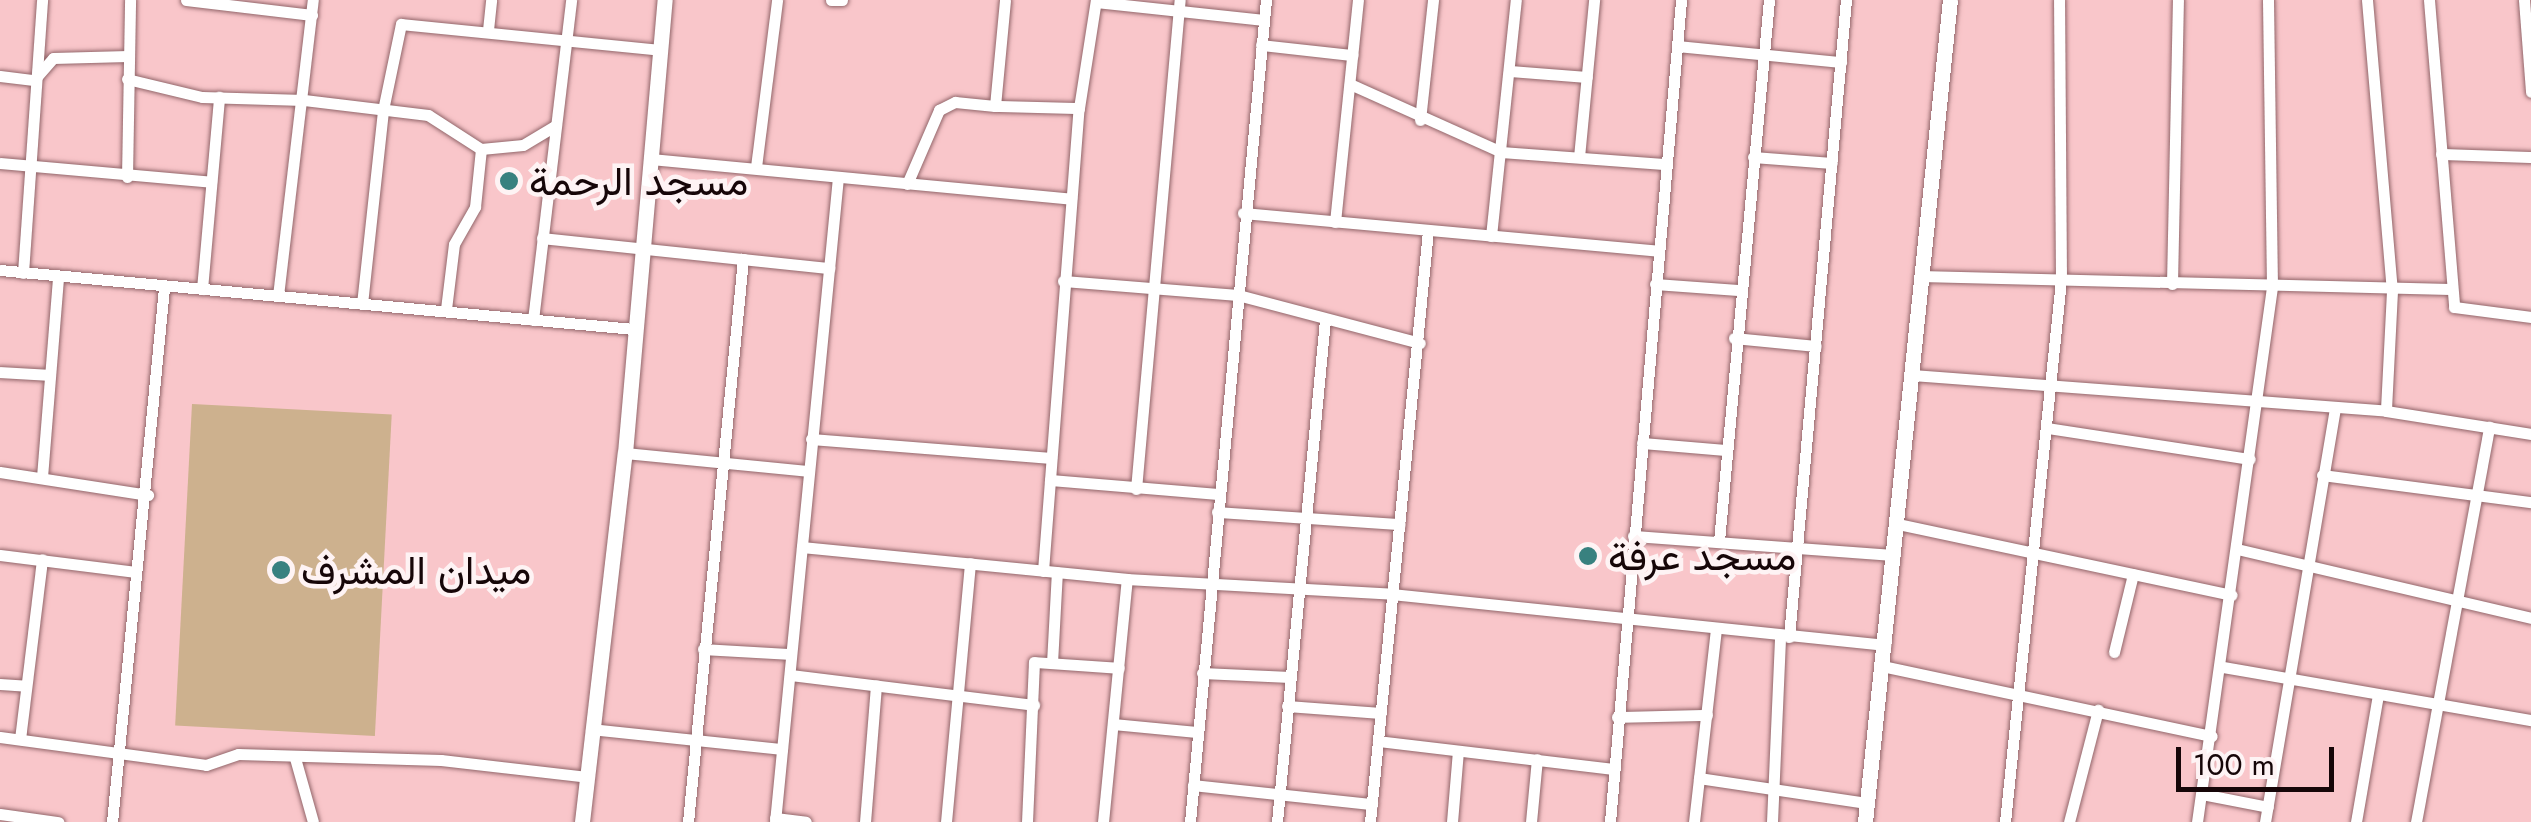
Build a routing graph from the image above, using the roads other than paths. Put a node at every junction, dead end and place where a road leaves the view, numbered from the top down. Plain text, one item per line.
1 (42, 0) edge
2 (130, 0) edge
3 (186, 0) edge
4 (313, 0) edge
5 (491, 0) edge
6 (571, 0) edge
7 (665, 0) edge
8 (777, 0) edge
9 (831, 0) edge
10 (842, 0) edge
11 (1006, 0) edge
12 (1266, 0) edge
13 (1358, 0) edge
14 (1433, 0) edge
15 (1516, 0) edge
16 (1594, 0) edge
17 (1681, 0) edge
18 (1770, 0) edge
19 (1846, 0) edge
20 (1950, 0) edge
21 (2059, 0) edge
22 (2178, 0) edge
23 (2268, 0) edge
24 (2367, 0) edge
25 (2430, 0) edge
26 (2524, 0) edge
27 (1096, 1) edge
28 (228, 2) edge
29 (1179, 6) edge
30 (312, 15) junction
31 (1264, 20) junction
32 (488, 30) junction
33 (566, 41) junction
34 (1261, 45) junction
35 (1677, 46) junction
36 (660, 50) junction
37 (1352, 55) junction
38 (1764, 55) junction
39 (128, 56) junction
40 (2530, 61) edge
41 (1840, 62) junction
42 (1510, 71) junction
43 (0, 76) edge
44 (1587, 77) junction
45 (126, 79) junction
46 (34, 80) junction
47 (1350, 84) junction
48 (2531, 92) edge
49 (219, 97) junction
50 (304, 100) junction
51 (995, 106) junction
52 (1079, 108) junction
53 (383, 110) junction
54 (1420, 120) junction
55 (555, 126) junction
56 (481, 149) junction
57 (1501, 152) junction
58 (2441, 154) junction
59 (1579, 157) junction
60 (1753, 157) junction
61 (2531, 157) edge
62 (651, 159) junction
63 (0, 162) edge
64 (1664, 164) junction
65 (1832, 164) junction
66 (29, 165) junction
67 (756, 168) junction
68 (838, 177) junction
69 (127, 178) junction
70 (211, 182) junction
71 (907, 184) junction
72 (1071, 199) junction
73 (1243, 213) junction
74 (1335, 222) junction
75 (1428, 231) junction
76 (1491, 236) junction
77 (542, 238) junction
78 (641, 248) junction
79 (1658, 251) junction
80 (743, 259) junction
81 (829, 268) junction
82 (0, 270) edge
83 (23, 273) junction
84 (1920, 276) junction
85 (58, 277) junction
86 (2061, 280) junction
87 (1063, 281) junction
88 (1655, 284) junction
89 (2172, 284) junction
90 (1153, 286) junction
91 (2272, 287) junction
92 (164, 288) junction
93 (202, 289) junction
94 (2450, 289) junction
95 (1738, 290) junction
96 (2392, 291) junction
97 (1238, 295) junction
98 (278, 296) junction
99 (362, 304) junction
100 (446, 309) junction
101 (2531, 317) edge
102 (533, 320) junction
103 (1325, 320) junction
104 (633, 329) junction
105 (1734, 338) junction
106 (1420, 343) junction
107 (1816, 346) junction
108 (0, 372) edge
109 (50, 375) junction
110 (1912, 375) junction
111 (2050, 383) junction
112 (2261, 400) junction
113 (2335, 406) junction
114 (2386, 411) junction
115 (2489, 427) junction
116 (2047, 428) junction
117 (2531, 434) edge
118 (811, 440) junction
119 (1642, 443) junction
120 (1726, 450) junction
121 (625, 452) junction
122 (1051, 458) junction
123 (2250, 460) junction
124 (722, 463) junction
125 (808, 471) junction
126 (0, 472) edge
127 (2322, 475) junction
128 (42, 478) junction
129 (1050, 480) junction
130 (1136, 489) junction
131 (1218, 494) junction
132 (148, 495) junction
133 (2480, 496) junction
134 (2531, 502) edge
135 (1217, 512) junction
136 (1304, 519) junction
137 (1400, 524) junction
138 (1898, 524) junction
139 (1634, 536) junction
140 (1718, 541) junction
141 (1798, 546) junction
142 (802, 547) junction
143 (2237, 549) junction
144 (2032, 552) junction
145 (0, 555) edge
146 (1894, 556) junction
147 (42, 559) junction
148 (970, 564) junction
149 (2309, 566) junction
150 (1043, 571) junction
151 (136, 572) junction
152 (1057, 572) junction
153 (2133, 574) junction
154 (1127, 579) junction
155 (1210, 582) junction
156 (1298, 586) junction
157 (1392, 594) junction
158 (2232, 594) junction
159 (2458, 599) junction
160 (2531, 618) edge
161 (1624, 621) junction
162 (1716, 630) junction
163 (1784, 636) junction
164 (1884, 645) junction
165 (703, 649) junction
166 (2114, 652) dead end
167 (792, 654) junction
168 (1052, 663) junction
169 (1882, 666) junction
170 (2223, 666) junction
171 (1119, 668) junction
172 (1202, 672) junction
173 (790, 674) junction
174 (1290, 677) junction
175 (2292, 679) junction
176 (0, 684) edge
177 (876, 685) junction
178 (26, 686) junction
179 (2017, 693) junction
180 (957, 694) junction
181 (2378, 695) junction
182 (1034, 705) junction
183 (1287, 706) junction
184 (2439, 707) junction
185 (2098, 710) junction
186 (1381, 713) junction
187 (1707, 714) junction
188 (1617, 717) junction
189 (2531, 720) edge
190 (1114, 724) junction
191 (591, 729) junction
192 (1197, 732) junction
193 (695, 736) junction
194 (2212, 736) junction
195 (0, 737) edge
196 (20, 739) junction
197 (1378, 740) junction
198 (782, 749) junction
199 (1458, 751) junction
200 (118, 756) junction
201 (295, 758) junction
202 (1537, 759) junction
203 (1614, 768) junction
204 (586, 777) junction
205 (1699, 778) junction
206 (1193, 785) junction
207 (1775, 790) junction
208 (2202, 794) junction
209 (1280, 795) junction
210 (1866, 803) junction
211 (1372, 804) junction
212 (2268, 807) junction
213 (0, 814) edge
214 (16, 819) edge
215 (775, 820) edge
216 (58, 822) edge
217 (112, 822) edge
218 (313, 822) edge
219 (582, 822) edge
220 (688, 822) edge
221 (806, 822) edge
222 (865, 822) edge
223 (946, 822) edge
224 (1027, 822) edge
225 (1103, 822) edge
226 (1190, 822) edge
227 (1277, 822) edge
228 (1370, 822) edge
229 (1452, 822) edge
230 (1530, 822) edge
231 (1610, 822) edge
232 (1694, 822) edge
233 (1772, 822) edge
234 (1865, 822) edge
235 (2005, 822) edge
236 (2069, 822) edge
237 (2197, 822) edge
238 (2265, 822) edge
239 (2356, 822) edge
240 (2416, 822) edge

1 - 46 street
2 - 39 street
3 - 28 street
4 - 30 street
5 - 32 street
6 - 33 street
7 - 36 street
8 - 67 street
9 - 10 street
11 - 51 street
12 - 31 street
13 - 37 street
14 - 54 street
15 - 42 street
16 - 44 street
17 - 35 street
18 - 38 street
19 - 41 street
20 - 84 street
21 - 86 street
22 - 89 street
23 - 91 street
24 - 96 street
25 - 58 street
26 - 40 street
27 - 29 street
27 - 52 street
28 - 30 street
29 - 31 street
29 - 90 street
30 - 50 street
31 - 34 street
32 - 33 street
32 - 53 street
33 - 36 street
33 - 55 street
34 - 37 street
34 - 73 street
35 - 38 street
35 - 64 street
36 - 62 street
37 - 47 street
38 - 41 street
38 - 60 street
39 - 45 street
39 - 46 street
40 - 48 street
41 - 65 street
42 - 44 street
42 - 57 street
43 - 46 street
44 - 59 street
45 - 49 street
45 - 69 street
46 - 66 street
47 - 54 street
47 - 74 street
49 - 50 street
49 - 70 street
50 - 53 street
50 - 98 street
51 - 52 street
51 - 71 street
52 - 72 street
53 - 56 street
53 - 99 street
54 - 57 street
55 - 56 street
55 - 77 street
56 - 100 street
57 - 59 street
57 - 76 street
58 - 61 street
58 - 94 street
59 - 64 street
60 - 65 street
60 - 95 street
62 - 67 street
62 - 78 street
63 - 66 street
64 - 79 street
65 - 107 street
66 - 69 street
66 - 83 street
67 - 68 street
68 - 71 street
68 - 81 street
69 - 70 street
70 - 93 street
71 - 72 street
72 - 87 street
73 - 74 street
73 - 97 street
74 - 75 street
75 - 76 street
75 - 106 street
76 - 79 street
77 - 78 street
77 - 102 street
78 - 80 street
78 - 104 street
79 - 88 street
80 - 81 street
80 - 124 street
81 - 118 street
82 - 83 street
83 - 85 street
84 - 86 street
84 - 110 street
85 - 92 street
85 - 109 street
86 - 89 street
86 - 111 street
87 - 90 street
87 - 122 street
88 - 95 street
88 - 119 street
89 - 91 street
90 - 97 street
90 - 130 street
91 - 96 street
91 - 112 street
92 - 93 street
92 - 132 street
93 - 98 street
94 - 96 street
94 - 101 street
95 - 105 street
96 - 114 street
97 - 103 street
97 - 131 street
98 - 99 street
99 - 100 street
100 - 102 street
102 - 104 street
103 - 106 street
103 - 136 street
104 - 121 street
105 - 107 street
105 - 120 street
106 - 137 street
107 - 141 street
108 - 109 street
109 - 128 street
110 - 111 street
110 - 138 street
111 - 112 street
111 - 116 street
112 - 113 street
112 - 123 street
113 - 114 street
113 - 127 street
114 - 115 street
115 - 117 street
115 - 133 street
116 - 123 street
116 - 144 street
118 - 122 street
118 - 125 street
119 - 120 street
119 - 139 street
120 - 140 street
121 - 124 street
121 - 191 street
122 - 129 street
123 - 143 street
124 - 125 street
124 - 165 street
125 - 142 street
126 - 128 street
127 - 133 street
127 - 149 street
128 - 132 street
129 - 130 street
129 - 150 street
130 - 131 street
131 - 135 street
132 - 151 street
133 - 134 street
133 - 159 street
135 - 136 street
135 - 155 street
136 - 137 street
136 - 156 street
137 - 157 street
138 - 144 street
138 - 146 street
139 - 140 street
139 - 161 street
140 - 141 street
141 - 146 street
141 - 163 street
142 - 148 street
142 - 167 street
143 - 149 street
143 - 158 street
144 - 153 street
144 - 179 street
145 - 147 street
146 - 164 street
147 - 151 street
147 - 178 street
148 - 150 street
148 - 180 street
149 - 159 street
149 - 175 street
150 - 152 street
151 - 200 street
152 - 154 street
152 - 168 street
153 - 158 street
153 - 166 street
154 - 155 street
154 - 171 street
155 - 156 street
155 - 172 street
156 - 157 street
156 - 174 street
157 - 161 street
157 - 186 street
158 - 170 street
159 - 160 street
159 - 184 street
161 - 162 street
161 - 188 street
162 - 163 street
162 - 187 street
163 - 164 street
163 - 207 street
164 - 169 street
165 - 167 street
165 - 193 street
167 - 173 street
168 - 171 street
168 - 182 street
169 - 179 street
169 - 210 street
170 - 175 street
170 - 194 street
171 - 190 street
172 - 174 street
172 - 192 street
173 - 177 street
173 - 198 street
174 - 183 street
175 - 181 street
175 - 212 street
176 - 178 street
177 - 180 street
177 - 222 street
178 - 196 street
179 - 185 street
179 - 235 street
180 - 182 street
180 - 223 street
181 - 184 street
181 - 239 street
182 - 224 street
183 - 186 street
183 - 209 street
184 - 189 street
184 - 240 street
185 - 194 street
185 - 236 street
186 - 197 street
187 - 188 street
187 - 205 street
188 - 203 street
190 - 192 street
190 - 225 street
191 - 193 street
191 - 204 street
192 - 206 street
193 - 198 street
193 - 220 street
194 - 208 street
195 - 196 street
196 - 200 street
197 - 199 street
197 - 211 street
198 - 215 street
199 - 202 street
199 - 229 street
200 - 201 street
200 - 217 street
201 - 204 street
201 - 218 street
202 - 203 street
202 - 230 street
203 - 231 street
204 - 219 street
205 - 207 street
205 - 232 street
206 - 209 street
206 - 226 street
207 - 210 street
207 - 233 street
208 - 212 street
208 - 237 street
209 - 211 street
209 - 227 street
210 - 234 street
211 - 228 street
212 - 238 street
213 - 214 street
214 - 216 street
215 - 221 street

